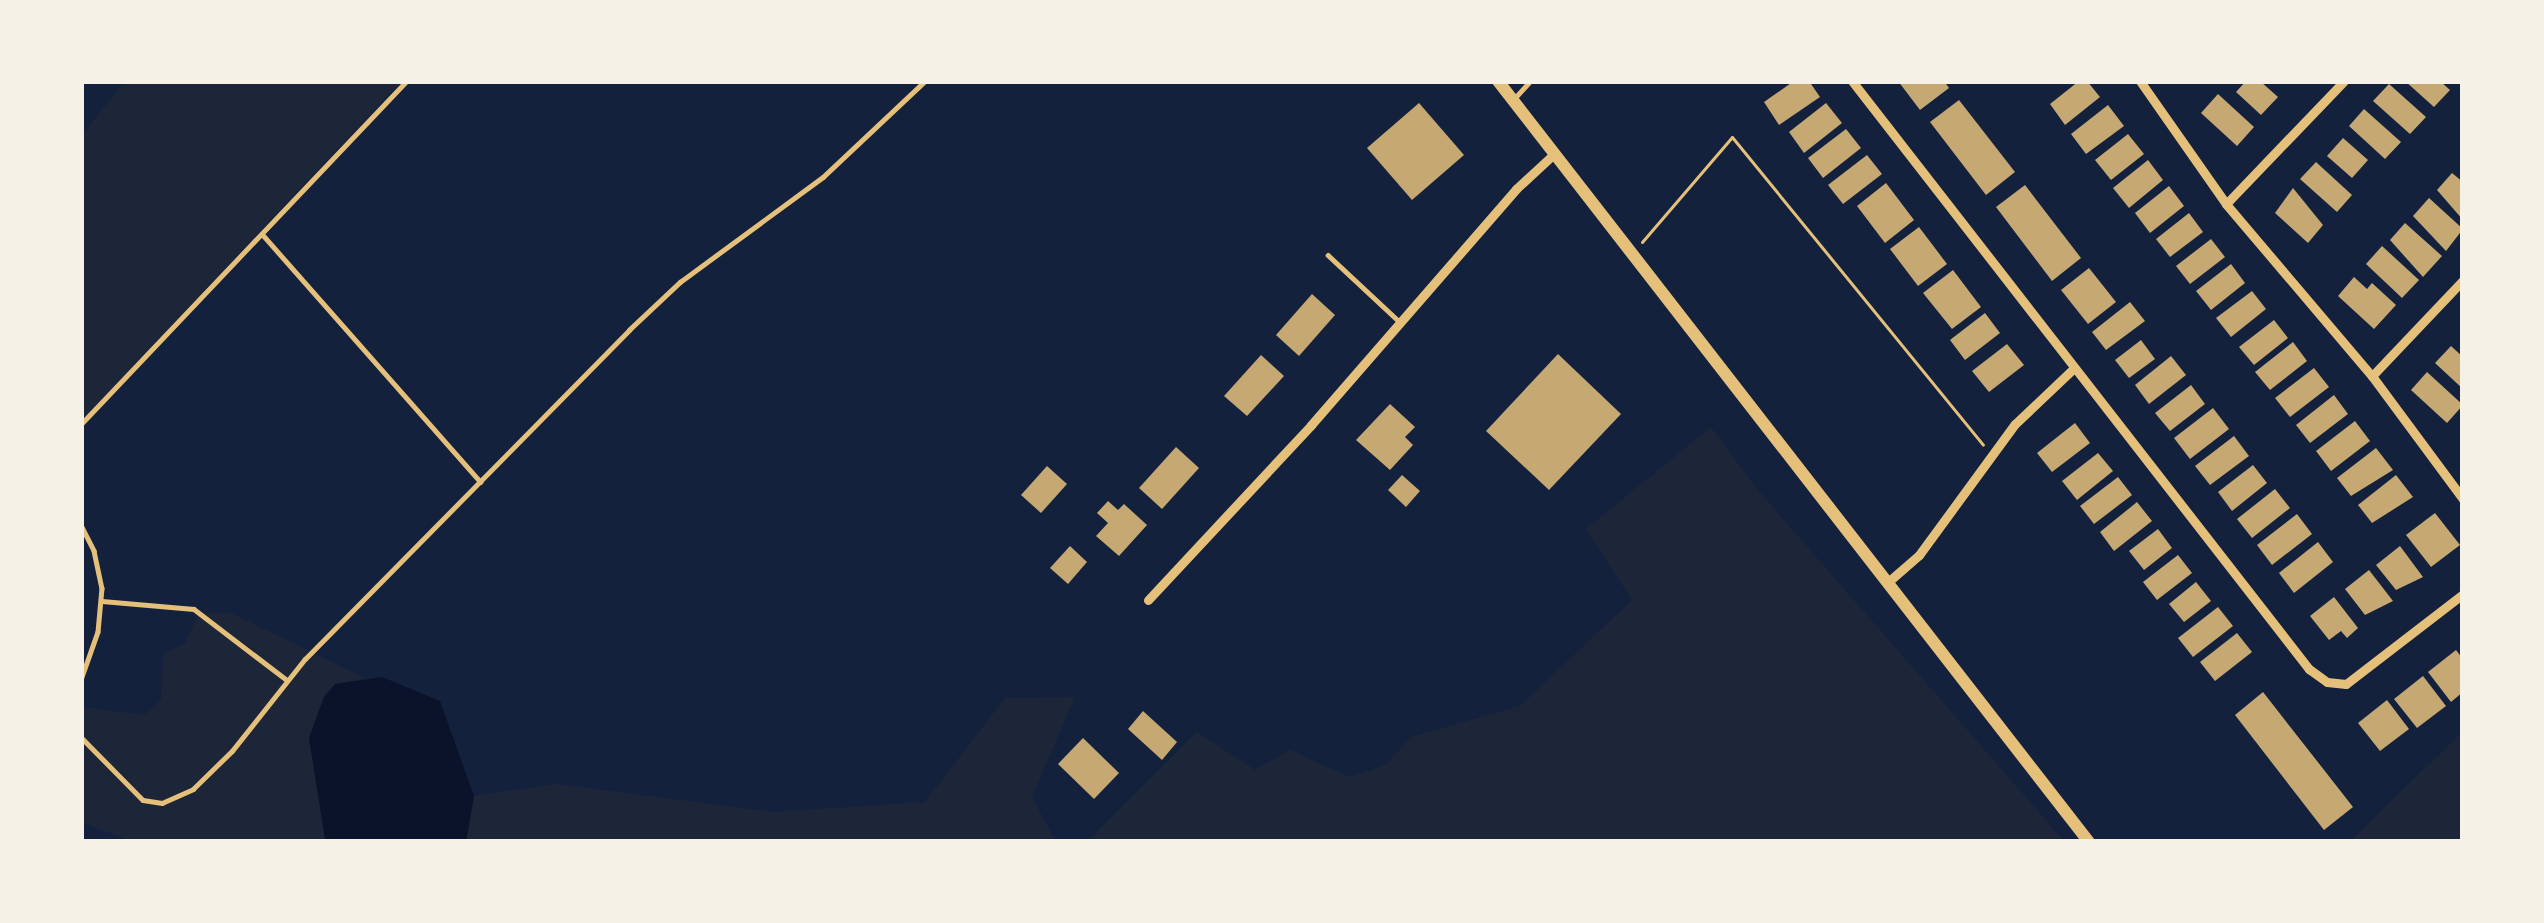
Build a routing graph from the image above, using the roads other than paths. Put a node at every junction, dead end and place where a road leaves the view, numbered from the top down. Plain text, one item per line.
1 (406, 81) edge
2 (925, 81) edge
3 (1498, 81) edge
4 (1530, 81) edge
5 (1852, 81) edge
6 (2140, 81) edge
7 (2344, 81) edge
8 (1513, 99) junction
9 (1555, 153) junction
10 (2226, 204) junction
11 (263, 235) junction
12 (1328, 255) dead end
13 (2463, 280) edge
14 (1401, 323) junction
15 (2074, 368) junction
16 (2372, 376) junction
17 (81, 424) edge
18 (481, 482) junction
19 (2463, 499) edge
20 (81, 525) edge
21 (1888, 582) junction
22 (2463, 594) edge
23 (1148, 600) dead end
24 (102, 601) junction
25 (81, 680) edge
26 (287, 680) junction
27 (81, 737) edge
28 (2089, 842) edge

1 - 11 lane
2 - 18 lane
3 - 8 main road
4 - 8 lane
5 - 15 street
6 - 10 street
7 - 10 street
8 - 9 main road
9 - 14 street
9 - 21 main road
10 - 16 street
11 - 17 lane
11 - 18 lane
12 - 14 lane
13 - 16 street
14 - 23 street
15 - 21 street
15 - 22 street
16 - 19 street
18 - 26 lane
20 - 24 lane
21 - 28 main road
24 - 25 lane
24 - 26 lane
26 - 27 lane

